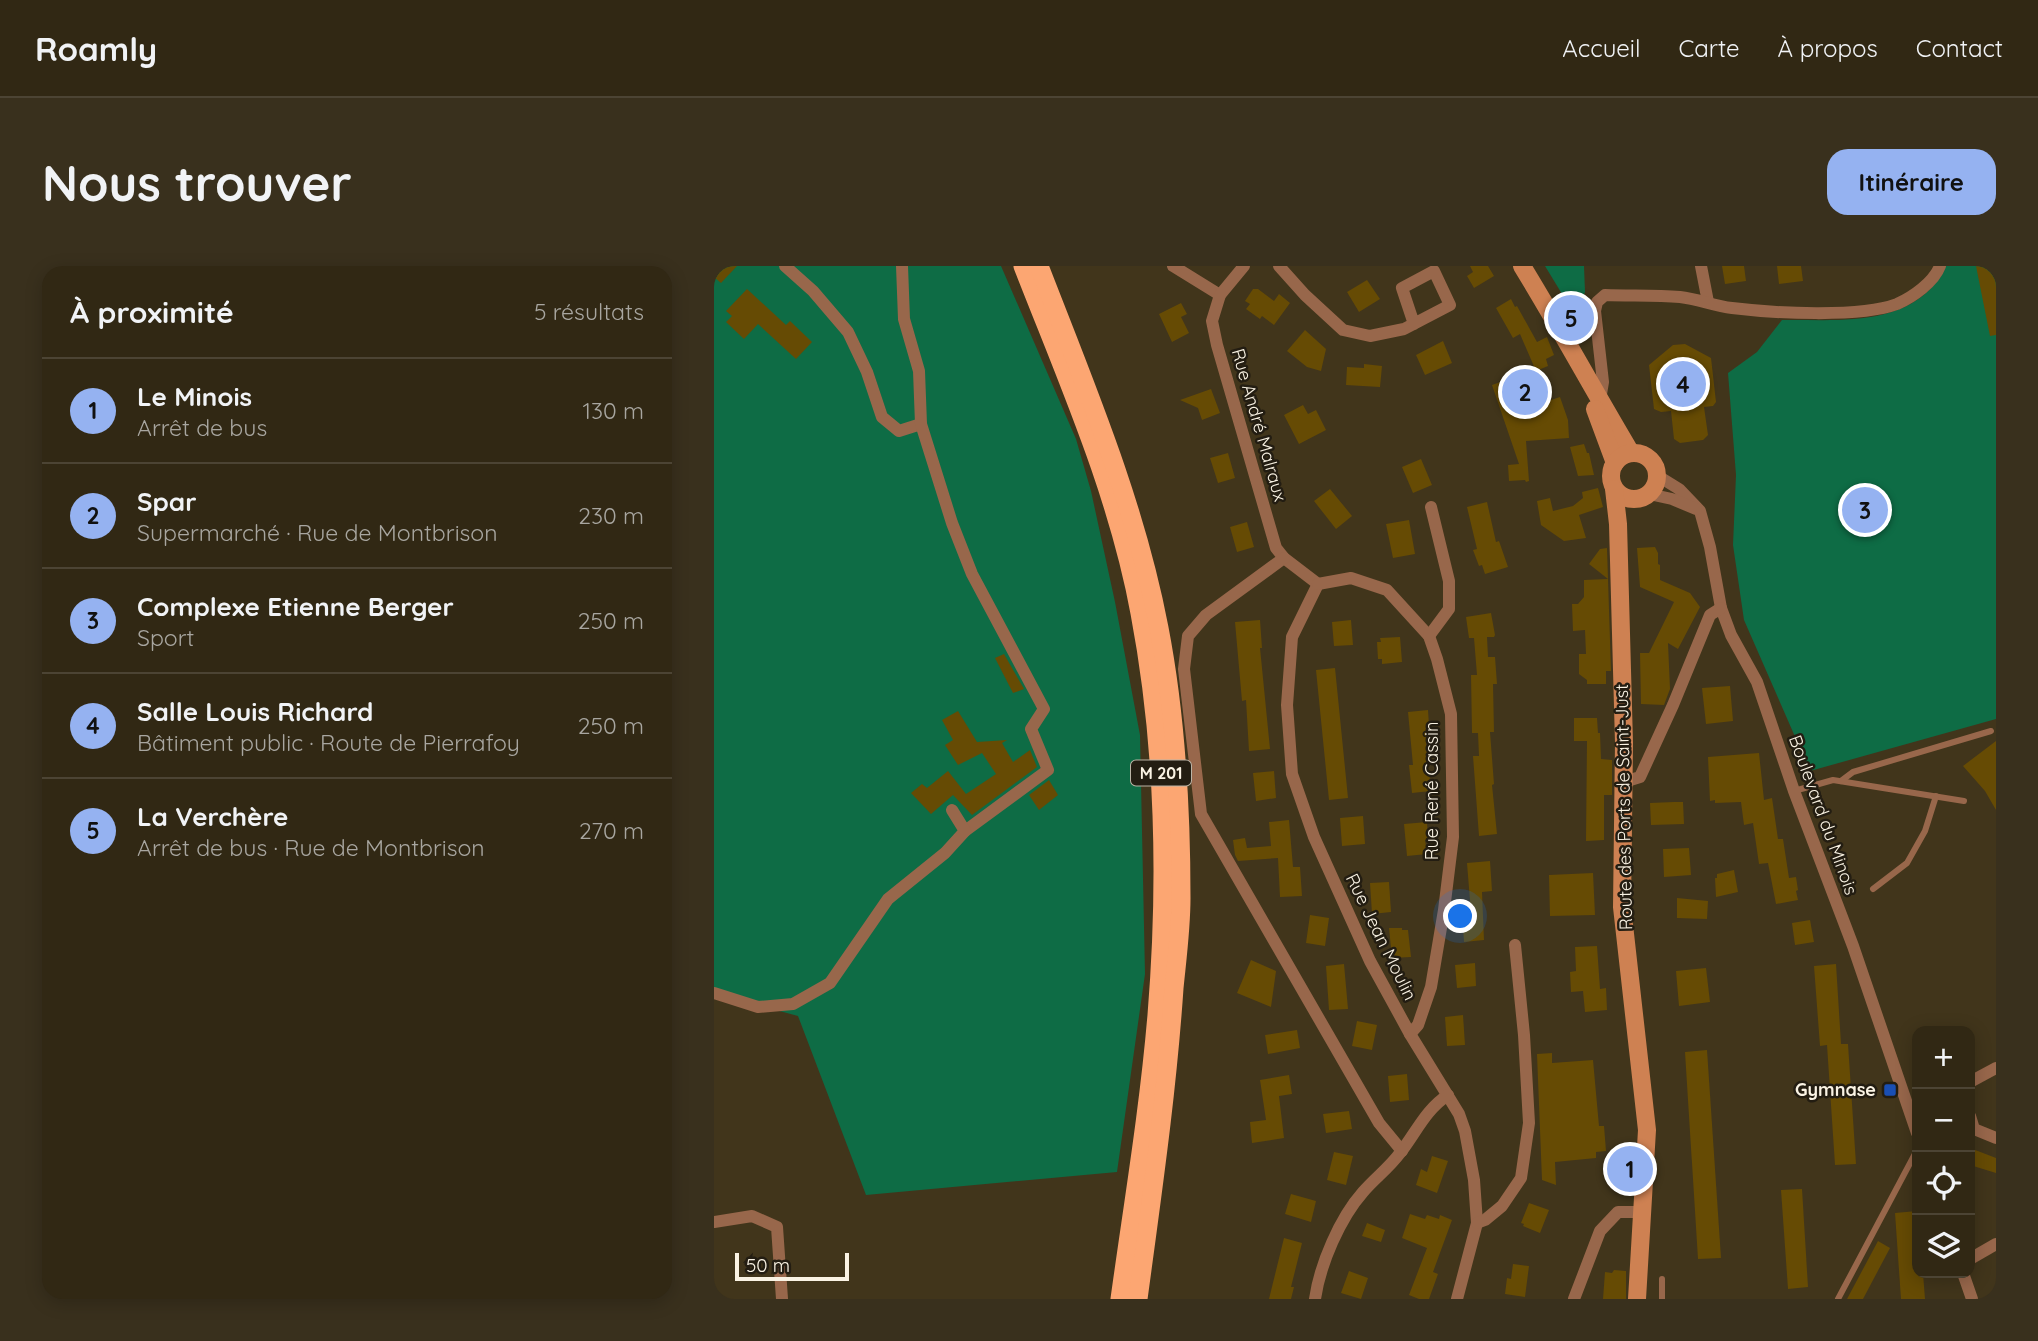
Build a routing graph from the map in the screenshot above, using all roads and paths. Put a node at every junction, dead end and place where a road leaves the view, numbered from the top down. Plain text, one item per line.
1 (785, 266) edge
2 (902, 266) edge
3 (1023, 266) edge
4 (1039, 266) edge
5 (1173, 266) edge
6 (1244, 266) edge
7 (1279, 266) edge
8 (1522, 266) edge
9 (1701, 266) edge
10 (1940, 266) edge
11 (1220, 295) junction
12 (1708, 302) junction
13 (1414, 324) dead end
14 (1578, 363) junction
15 (1600, 400) junction
16 (921, 424) junction
17 (1631, 453) junction
18 (1615, 463) junction
19 (1658, 476) junction
20 (1614, 489) junction
21 (1645, 497) junction
22 (1431, 507) dead end
23 (1700, 511) junction
24 (1618, 524) junction
25 (1284, 558) junction
26 (1318, 584) junction
27 (1721, 608) junction
28 (1429, 636) junction
29 (1990, 731) dead end
30 (1624, 782) junction
31 (1841, 782) junction
32 (1794, 791) junction
33 (1936, 796) junction
34 (1965, 801) dead end
35 (953, 810) dead end
36 (965, 831) junction
37 (1873, 889) dead end
38 (1515, 946) dead end
39 (714, 993) edge
40 (1410, 1034) junction
41 (1996, 1068) edge
42 (1975, 1079) edge
43 (1448, 1095) junction
44 (1912, 1118) edge
45 (1975, 1129) edge
46 (1996, 1138) edge
47 (1402, 1151) junction
48 (1916, 1152) edge
49 (1643, 1212) junction
50 (714, 1222) edge
51 (1477, 1223) junction
52 (1996, 1244) edge
53 (1975, 1256) edge
54 (1965, 1278) edge
55 (1662, 1279) dead end
56 (782, 1299) edge
57 (1120, 1299) edge
58 (1138, 1299) edge
59 (1315, 1299) edge
60 (1457, 1299) edge
61 (1574, 1299) edge
62 (1637, 1299) edge
63 (1662, 1299) edge
64 (1838, 1299) edge
65 (1972, 1299) edge

1 - 16 street
2 - 16 street
3 - 57 highway, M 201
4 - 58 highway, M 201
5 - 11 street
6 - 11 street
7 - 13 street
8 - 14 main road
9 - 12 street
10 - 12 street
11 - 25 street, Rue André Malraux
12 - 15 street
14 - 15 main road
14 - 18 main road
15 - 17 main road
16 - 36 street
17 - 18 main road
17 - 19 main road
18 - 20 main road
19 - 21 main road
19 - 23 street
20 - 21 main road
20 - 24 main road, Route des Ports de Saint-Just
21 - 23 street
21 - 24 main road
22 - 28 street
23 - 27 street, Boulevard du Minois
24 - 30 main road, Route des Ports de Saint-Just
25 - 26 street, Rue André Malraux
25 - 47 street
26 - 28 street, Rue René Cassin
26 - 40 street, Rue Jean Moulin
27 - 30 street
27 - 32 street, Boulevard du Minois
28 - 40 street, Rue René Cassin
29 - 31 lane
30 - 49 main road, Route des Ports de Saint-Just
31 - 32 lane
31 - 33 lane
32 - 44 street, Boulevard du Minois
33 - 34 lane
33 - 37 lane
35 - 36 street
36 - 39 street
38 - 51 street
40 - 43 street, Rue Jean Moulin
41 - 42 street
43 - 47 street
43 - 51 street, Rue Jean Moulin
45 - 46 street
47 - 59 street
48 - 64 lane
49 - 61 street
49 - 62 main road, Route des Ports de Saint-Just
50 - 56 street
51 - 60 street, Rue Jean Moulin
52 - 53 street
54 - 65 street
55 - 63 lane

